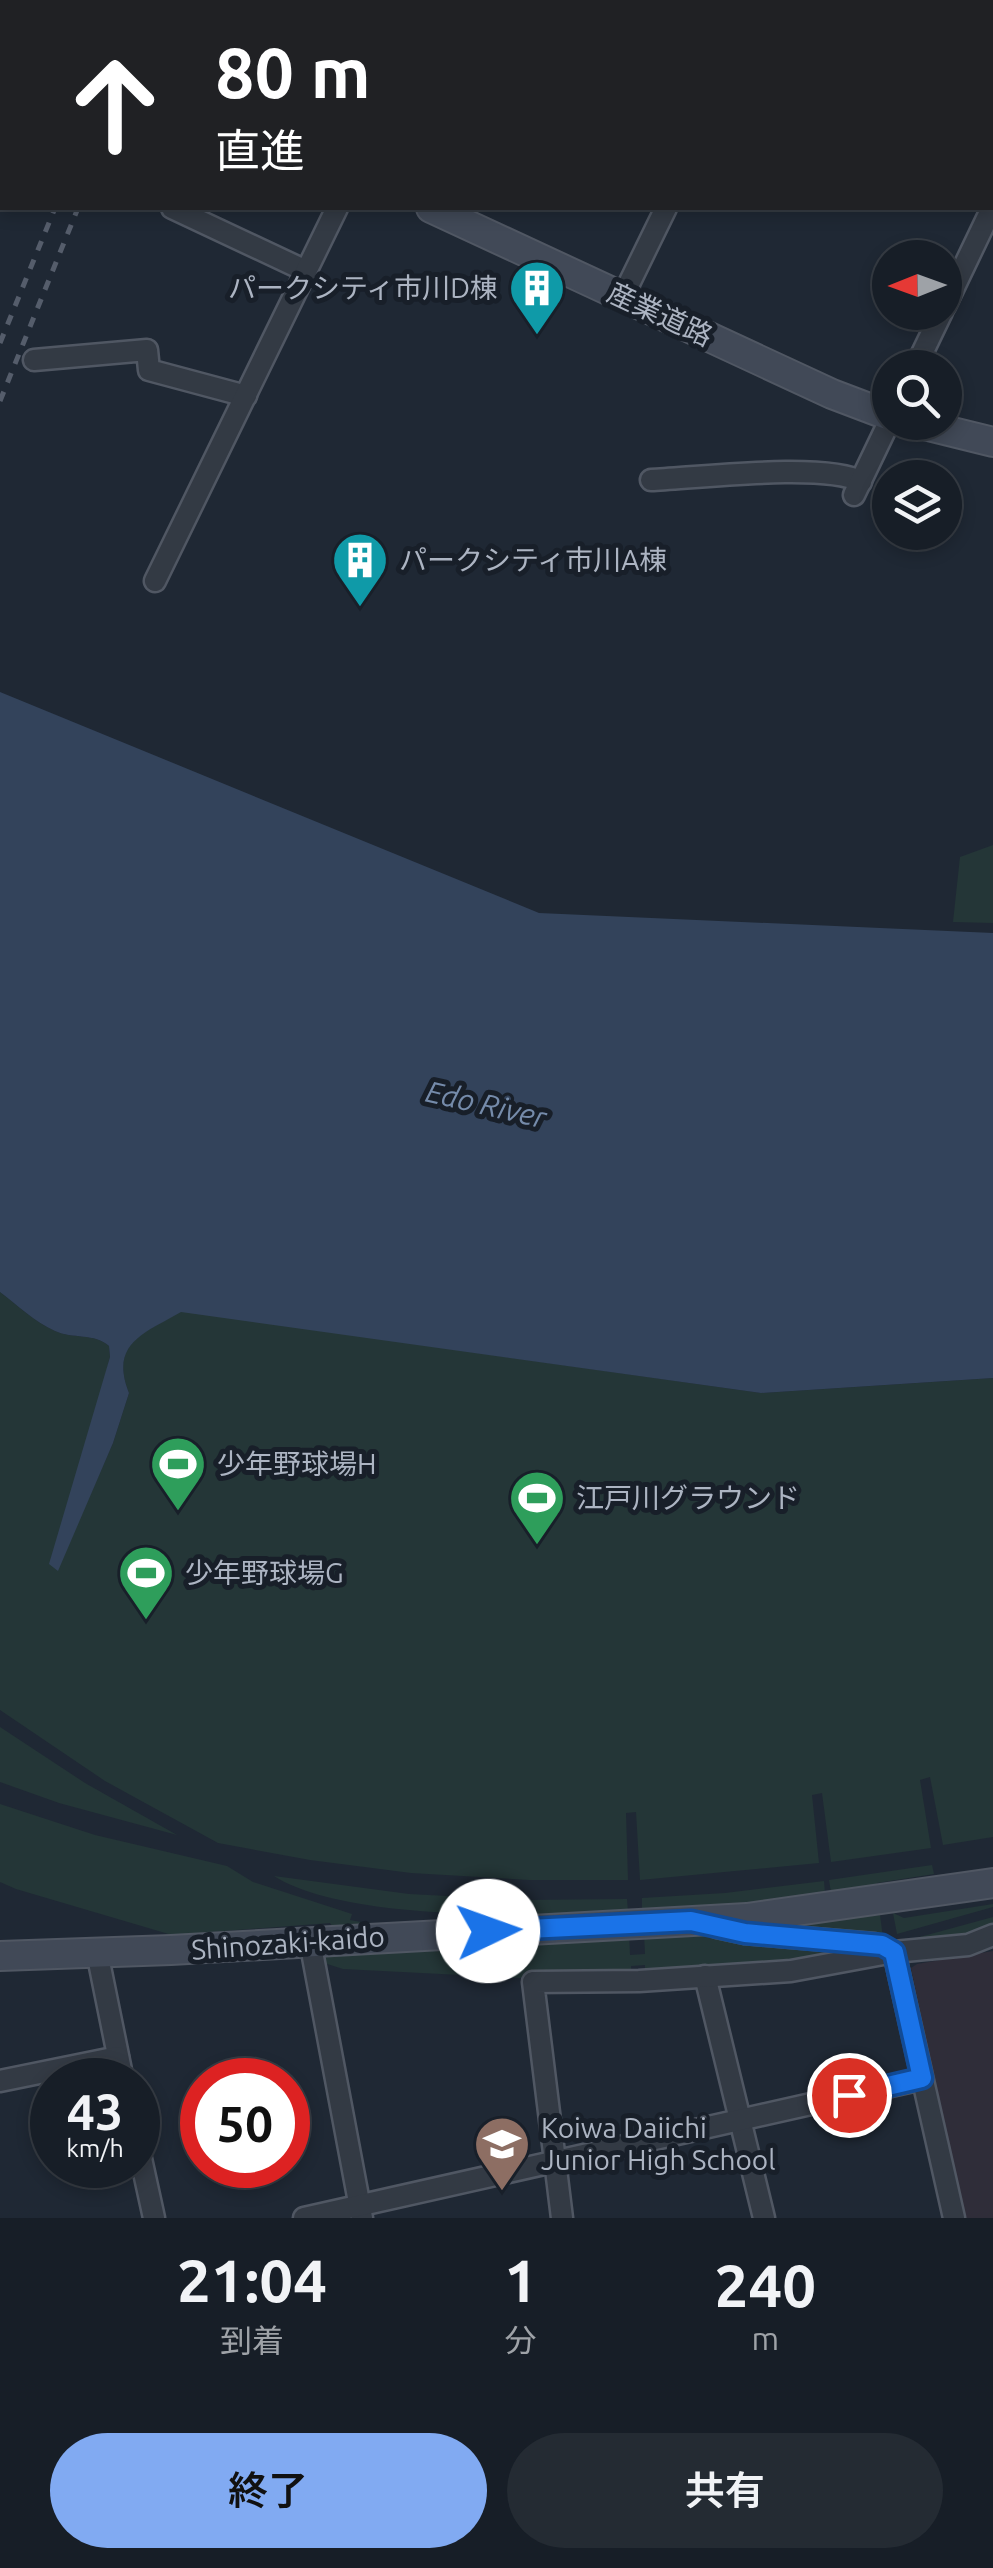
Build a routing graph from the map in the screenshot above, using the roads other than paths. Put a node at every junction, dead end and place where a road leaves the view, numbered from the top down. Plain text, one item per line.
1 (176, 210) edge
2 (336, 210) edge
3 (435, 210) edge
4 (665, 210) edge
5 (992, 210) edge
6 (962, 270) edge
7 (306, 271) junction
8 (623, 296) junction
9 (34, 360) dead end
10 (246, 396) junction
11 (872, 411) edge
12 (962, 434) edge
13 (880, 440) edge
14 (993, 442) edge
15 (651, 480) dead end
16 (154, 581) dead end
17 (993, 1883) edge
18 (691, 1921) junction
19 (993, 1935) edge
20 (310, 1941) junction
21 (993, 1943) edge
22 (968, 1944) junction
23 (97, 1952) junction
24 (894, 1952) junction
25 (0, 1956) edge
26 (705, 1976) junction
27 (118, 2058) edge
28 (30, 2076) edge
29 (922, 2078) junction
30 (0, 2082) edge
31 (738, 2119) junction
32 (553, 2161) junction
33 (147, 2188) edge
34 (361, 2212) edge
35 (154, 2218) edge
36 (304, 2218) edge
37 (562, 2218) edge
38 (764, 2218) edge
39 (954, 2218) edge

1 - 7 street
2 - 7 street
3 - 8 main road, 産業道路
4 - 8 street
5 - 6 street
7 - 10 street
8 - 11 main road, 産業道路
9 - 10 street
10 - 16 street
12 - 14 main road
13 - 15 street
17 - 18 main road, Shinozaki-kaido
18 - 20 main road, Shinozaki-kaido
18 - 24 street
19 - 22 street
20 - 23 main road, Shinozaki-kaido
20 - 34 street
21 - 22 street
22 - 24 street
23 - 25 main road, Shinozaki-kaido
23 - 27 street
24 - 26 street
24 - 29 street
26 - 31 street
26 - 32 street
28 - 30 street
29 - 31 street
29 - 39 street
31 - 32 street
31 - 38 street
32 - 34 street
32 - 37 street
33 - 35 street
34 - 36 street

